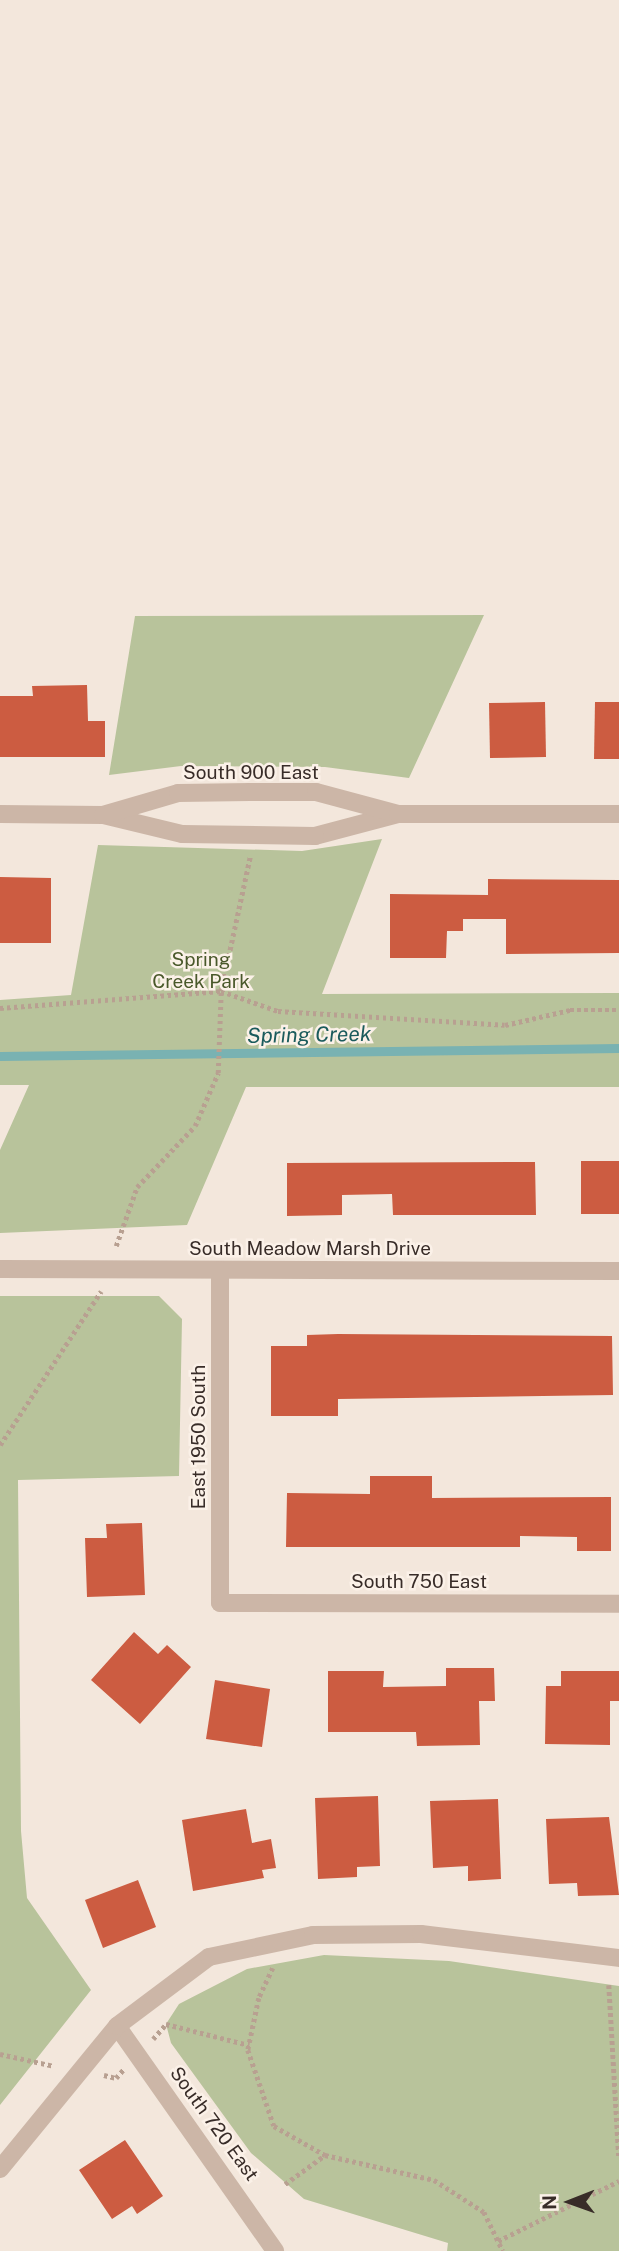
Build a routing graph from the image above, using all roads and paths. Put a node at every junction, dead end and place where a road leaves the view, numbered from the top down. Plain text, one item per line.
1 (0, 814) edge
2 (398, 814) junction
3 (619, 814) edge
4 (103, 815) junction
5 (252, 850) dead end
6 (221, 991) junction
7 (0, 1008) edge
8 (619, 1010) edge
9 (116, 1244) dead end
10 (0, 1269) edge
11 (220, 1270) junction
12 (619, 1271) edge
13 (98, 1300) dead end
14 (0, 1445) edge
15 (220, 1603) joint
16 (619, 1604) edge
17 (619, 1958) edge
18 (274, 1968) dead end
19 (609, 1984) dead end
20 (166, 2024) dead end
21 (117, 2026) junction
22 (249, 2045) junction
23 (0, 2054) edge
24 (41, 2064) dead end
25 (325, 2155) junction
26 (619, 2157) edge
27 (0, 2169) edge
28 (619, 2181) edge
29 (285, 2184) dead end
30 (498, 2241) junction
31 (276, 2249) edge
32 (503, 2251) edge

1 - 4 street, South 900 East
2 - 3 street, South 900 East
2 - 4 street, South 900 East
2 - 4 street, South 900 East
5 - 6 path
6 - 7 path
6 - 8 path
6 - 9 path
10 - 11 street, South Meadow Marsh Drive
11 - 12 street, South Meadow Marsh Drive
11 - 15 street, East 1950 South
13 - 14 path
15 - 16 street, South 750 East
17 - 21 street
18 - 22 path
19 - 26 path
20 - 22 path
21 - 27 street
21 - 31 street, South 720 East
22 - 25 path
23 - 24 path
25 - 29 path
25 - 30 path
28 - 30 path
30 - 32 path

